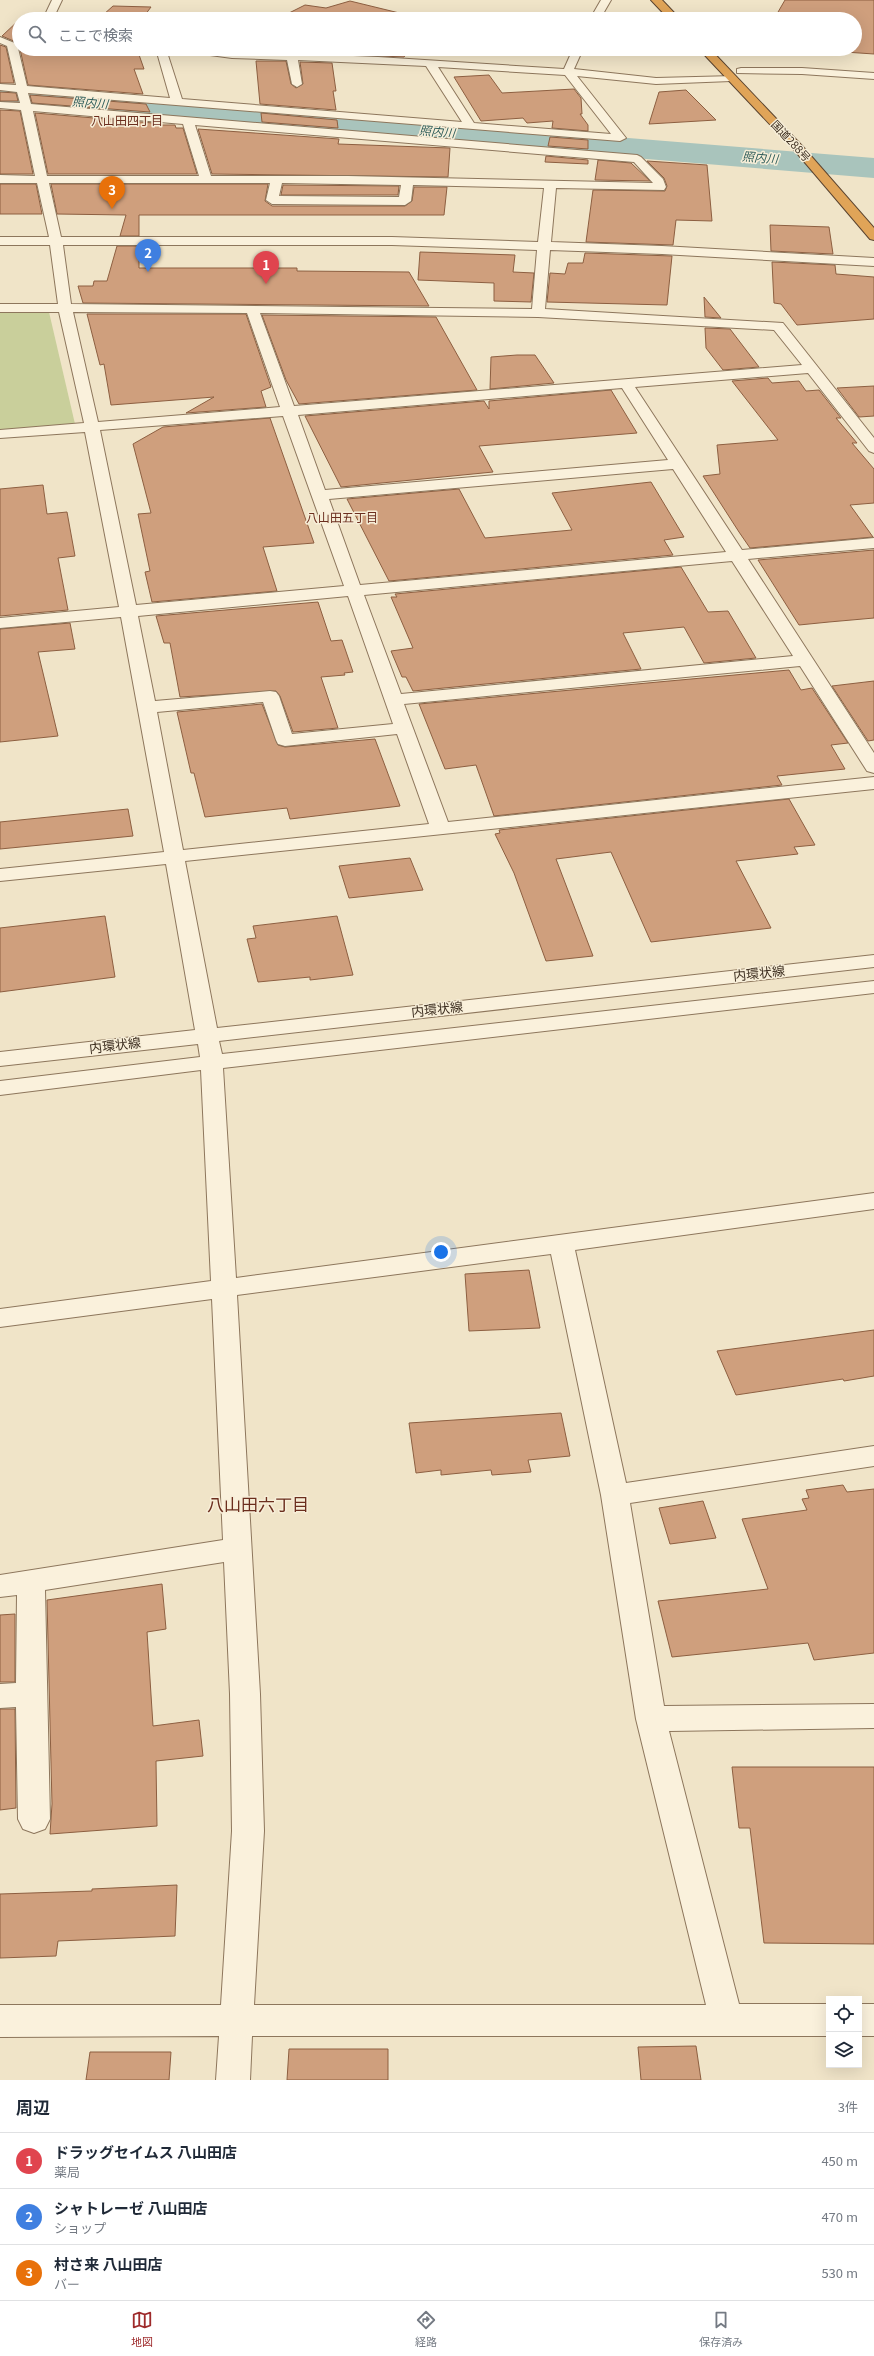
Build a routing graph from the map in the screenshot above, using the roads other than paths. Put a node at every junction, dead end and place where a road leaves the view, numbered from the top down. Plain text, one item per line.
1 (57, 0) edge
2 (606, 0) edge
3 (656, 0) edge
4 (670, 0) edge
5 (51, 12) edge
6 (599, 12) edge
7 (673, 12) edge
8 (677, 12) edge
9 (13, 56) edge
10 (163, 56) edge
11 (262, 56) edge
12 (575, 56) edge
13 (711, 56) edge
14 (726, 56) edge
15 (292, 57) junction
16 (431, 65) junction
17 (741, 71) junction
18 (568, 72) junction
19 (874, 76) edge
20 (731, 78) junction
21 (752, 83) dead end
22 (297, 84) dead end
23 (16, 94) edge
24 (177, 101) junction
25 (0, 104) edge
26 (188, 121) junction
27 (471, 126) junction
28 (0, 179) edge
29 (206, 179) junction
30 (42, 180) junction
31 (277, 180) junction
32 (407, 181) junction
33 (550, 184) junction
34 (874, 236) edge
35 (0, 241) edge
36 (56, 241) junction
37 (543, 245) junction
38 (874, 262) edge
39 (0, 308) edge
40 (65, 308) junction
41 (252, 309) junction
42 (538, 313) junction
43 (810, 369) junction
44 (626, 384) junction
45 (288, 411) junction
46 (92, 427) junction
47 (0, 434) edge
48 (874, 448) edge
49 (678, 464) junction
50 (320, 495) junction
51 (874, 543) edge
52 (739, 556) junction
53 (355, 590) junction
54 (127, 612) junction
55 (0, 623) edge
56 (805, 660) junction
57 (394, 700) junction
58 (148, 707) junction
59 (404, 728) junction
60 (874, 767) edge
61 (874, 783) edge
62 (441, 830) junction
63 (175, 857) junction
64 (0, 875) edge
65 (872, 964) edge
66 (874, 987) edge
67 (206, 1034) junction
68 (0, 1059) edge
69 (212, 1062) junction
70 (0, 1088) edge
71 (874, 1201) edge
72 (561, 1244) junction
73 (223, 1287) junction
74 (0, 1318) edge
75 (874, 1456) edge
76 (614, 1495) junction
77 (238, 1549) junction
78 (31, 1581) junction
79 (0, 1586) edge
80 (31, 1694) junction
81 (0, 1696) edge
82 (874, 1716) edge
83 (650, 1719) junction
84 (34, 1819) dead end
85 (726, 2020) junction
86 (826, 2020) edge
87 (862, 2020) edge
88 (874, 2020) edge
89 (0, 2021) edge
90 (237, 2021) junction
91 (233, 2080) edge

1 - 5 street
2 - 6 street
3 - 7 highway
4 - 8 highway
9 - 23 street
10 - 24 street
11 - 15 street
12 - 18 street
13 - 20 highway, 国道288号
14 - 17 highway
15 - 16 street
15 - 22 street
16 - 18 street
16 - 27 street
17 - 19 street
17 - 21 highway
18 - 20 street
18 - 27 street
20 - 34 highway, 国道288号
23 - 24 street
23 - 25 street
23 - 26 street
23 - 30 street
24 - 27 street
26 - 29 street
26 - 33 street
28 - 30 street
29 - 30 street
29 - 31 street
30 - 36 street
31 - 32 street
31 - 32 street
32 - 33 street
33 - 37 street
35 - 36 street
36 - 37 street
36 - 40 street
37 - 38 street
37 - 42 street
39 - 40 street
40 - 41 street
40 - 46 street
41 - 42 street
41 - 45 street
42 - 43 street
43 - 44 street
43 - 48 street
44 - 45 street
44 - 49 street
45 - 46 street
45 - 50 street
46 - 47 street
46 - 54 street
49 - 50 street
49 - 52 street
50 - 53 street
51 - 52 street
52 - 53 street
52 - 56 street
53 - 54 street
53 - 57 street
54 - 55 street
54 - 58 street
56 - 57 street
56 - 60 street
57 - 59 street
58 - 59 street
58 - 63 street
59 - 62 street
61 - 62 street
62 - 63 street
63 - 64 street
63 - 67 street
65 - 67 street, 内環状線
66 - 69 street
67 - 68 street, 内環状線
67 - 69 street
69 - 70 street
69 - 73 street
71 - 72 street
72 - 73 street
72 - 76 street
73 - 74 street
73 - 77 street
75 - 76 street
76 - 83 street
77 - 78 street
77 - 90 street
78 - 79 street
78 - 80 street
80 - 81 street
80 - 84 street
82 - 83 street
83 - 85 street
85 - 86 street
85 - 90 street
87 - 88 street
89 - 90 street
90 - 91 street

